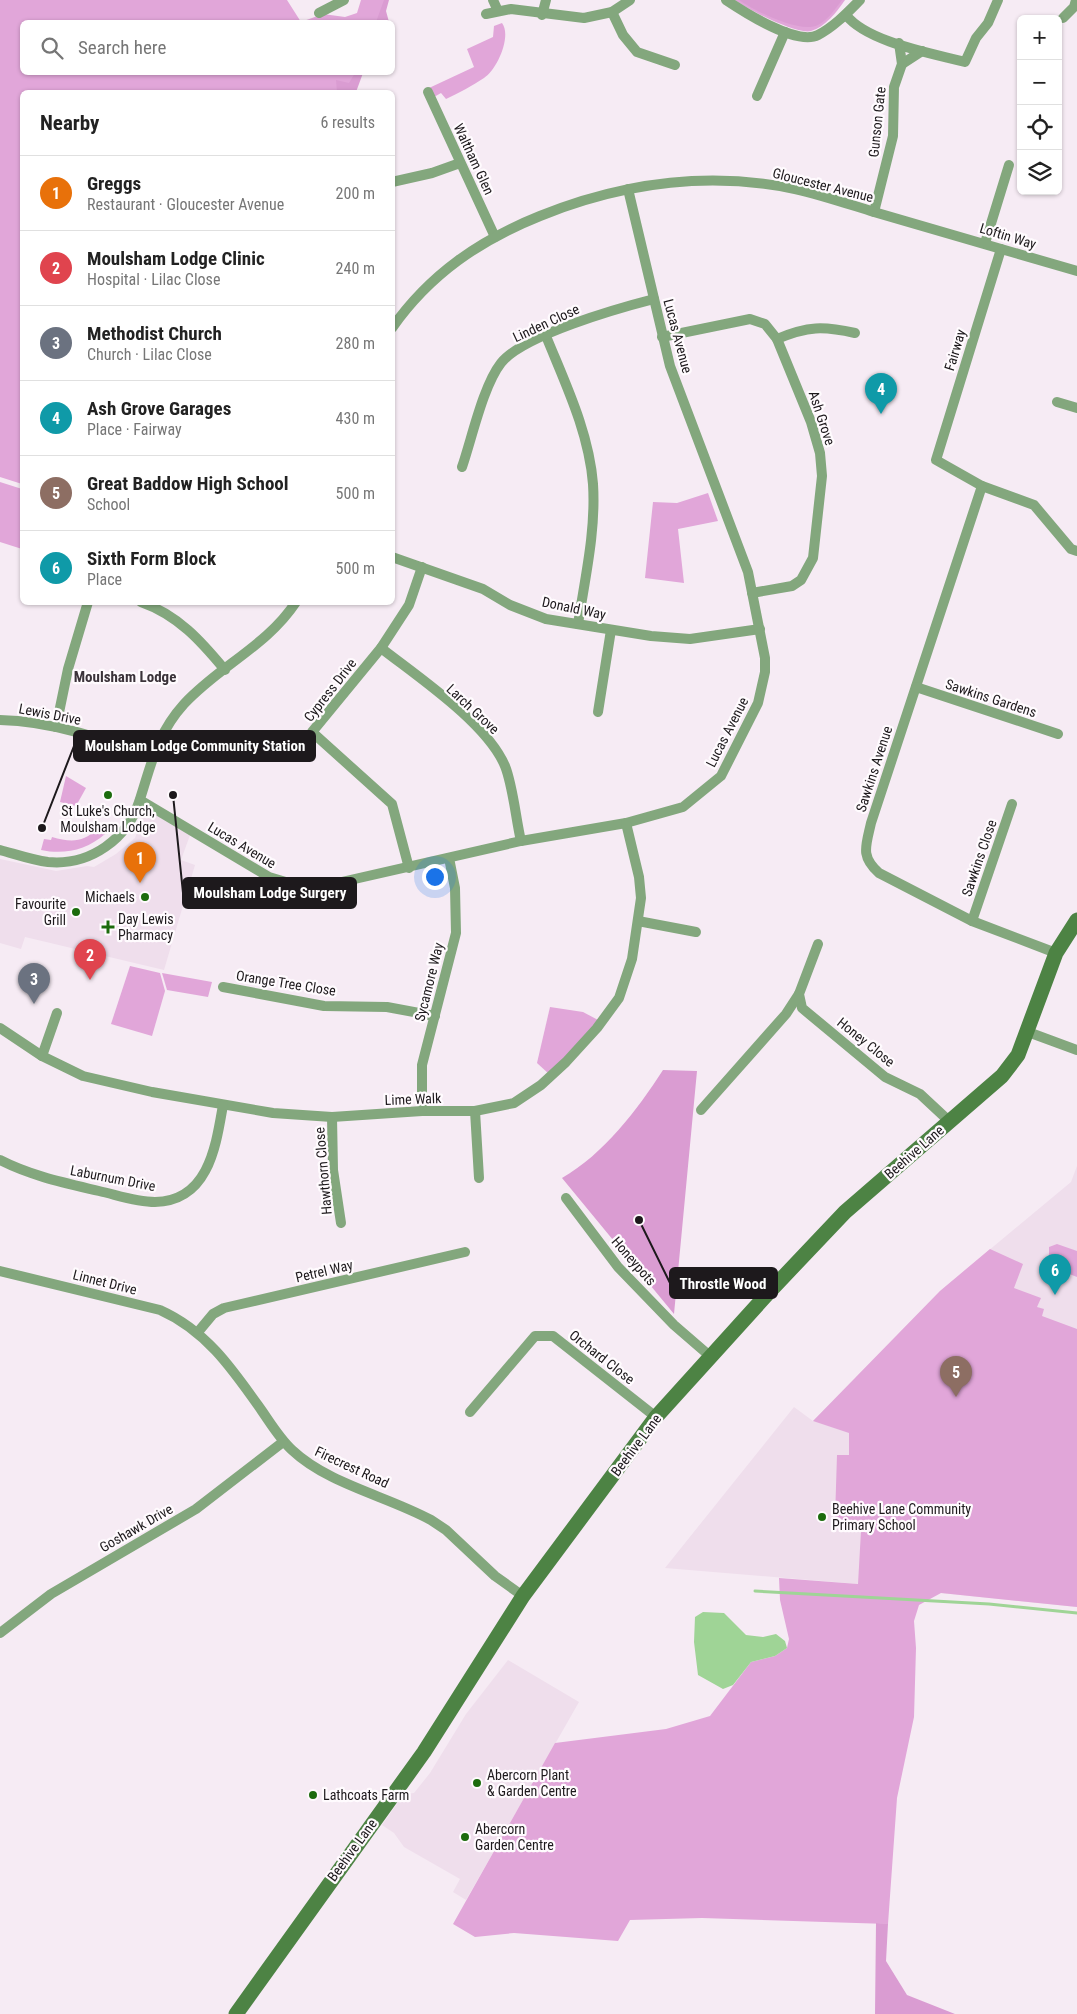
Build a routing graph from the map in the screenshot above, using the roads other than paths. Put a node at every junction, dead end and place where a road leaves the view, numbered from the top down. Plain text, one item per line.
1 (344, 0) edge
2 (493, 0) edge
3 (546, 0) edge
4 (630, 0) edge
5 (726, 0) edge
6 (860, 0) edge
7 (998, 0) edge
8 (1076, 5) edge
9 (498, 11) junction
10 (612, 12) junction
11 (319, 13) dead end
12 (486, 14) dead end
13 (542, 15) junction
14 (846, 15) junction
15 (1063, 18) dead end
16 (785, 32) junction
17 (899, 43) junction
18 (922, 51) junction
19 (902, 64) junction
20 (675, 65) dead end
21 (428, 92) dead end
22 (757, 96) dead end
23 (460, 162) junction
24 (1009, 165) dead end
25 (395, 181) edge
26 (628, 189) junction
27 (874, 212) junction
28 (931, 227) joint
29 (495, 237) junction
30 (985, 244) junction
31 (1001, 249) junction
32 (1077, 271) edge
33 (654, 299) junction
34 (395, 324) edge
35 (855, 333) dead end
36 (546, 336) junction
37 (662, 337) junction
38 (777, 339) junction
39 (1057, 402) dead end
40 (1077, 408) edge
41 (462, 467) dead end
42 (982, 486) junction
43 (1077, 551) edge
44 (395, 558) edge
45 (422, 567) junction
46 (752, 593) junction
47 (87, 605) edge
48 (147, 605) edge
49 (294, 605) edge
50 (578, 624) junction
51 (760, 629) junction
52 (611, 630) junction
53 (381, 648) junction
54 (225, 670) junction
55 (916, 687) junction
56 (598, 712) dead end
57 (0, 720) edge
58 (56, 727) junction
59 (1058, 734) dead end
60 (152, 757) junction
61 (140, 800) junction
62 (1012, 804) dead end
63 (626, 822) junction
64 (521, 841) junction
65 (0, 850) edge
66 (449, 858) junction
67 (409, 868) junction
68 (1077, 920) edge
69 (638, 921) junction
70 (972, 921) junction
71 (696, 932) dead end
72 (818, 944) dead end
73 (1056, 953) junction
74 (223, 988) dead end
75 (799, 994) junction
76 (57, 1013) dead end
77 (435, 1016) junction
78 (0, 1028) edge
79 (1028, 1032) junction
80 (1077, 1050) edge
81 (42, 1056) junction
82 (223, 1105) junction
83 (701, 1110) dead end
84 (422, 1111) junction
85 (476, 1111) junction
86 (332, 1118) junction
87 (948, 1121) junction
88 (0, 1160) edge
89 (478, 1178) dead end
90 (566, 1198) dead end
91 (341, 1223) dead end
92 (465, 1252) dead end
93 (0, 1271) edge
94 (198, 1332) junction
95 (711, 1357) junction
96 (470, 1412) dead end
97 (656, 1417) junction
98 (283, 1442) junction
99 (523, 1596) junction
100 (0, 1633) edge
101 (236, 2014) edge

1 - 11 street
2 - 9 street
3 - 13 street
4 - 10 street
5 - 16 street
6 - 14 street
7 - 18 street
8 - 15 street
9 - 12 street
9 - 13 street
10 - 13 street
10 - 20 street
14 - 16 street
14 - 17 street
16 - 22 street
17 - 18 street
17 - 19 street, Gunson Gate
18 - 19 street
19 - 27 street, Gunson Gate
21 - 23 street, Waltham Glen
23 - 25 street
23 - 29 street, Waltham Glen
24 - 30 street
26 - 27 street, Gloucester Avenue
26 - 29 street, Gloucester Avenue
26 - 33 street, Lucas Avenue
27 - 28 street, Gloucester Avenue
28 - 30 street, Loftin Way
29 - 34 street, Gloucester Avenue
30 - 31 street, Loftin Way
31 - 32 street, Loftin Way
31 - 42 street, Fairway
33 - 36 street, Linden Close
33 - 37 street, Lucas Avenue
35 - 38 street
36 - 41 street, Linden Close
36 - 50 street
37 - 38 street, Ash Grove
37 - 46 street, Lucas Avenue
38 - 46 street, Ash Grove
39 - 40 street
42 - 43 street
42 - 55 street, Sawkins Avenue
44 - 45 street, Donald Way
45 - 50 street, Donald Way
45 - 53 street, Cypress Drive
46 - 51 street, Lucas Avenue
47 - 58 street
48 - 54 street
49 - 54 street
50 - 52 street, Donald Way
51 - 52 street, Donald Way
51 - 63 street, Lucas Avenue
52 - 56 street
53 - 64 street, Larch Grove
53 - 67 street, Cypress Drive
54 - 60 street
55 - 59 street, Sawkins Gardens
55 - 70 street, Sawkins Avenue
57 - 58 street, Lewis Drive
58 - 60 street, Lewis Drive
60 - 61 street
61 - 65 street
61 - 67 street, Lucas Avenue
62 - 70 street, Sawkins Close
63 - 64 street, Lucas Avenue
63 - 69 street, Lime Walk
64 - 66 street, Lucas Avenue
66 - 67 street, Lucas Avenue
66 - 77 street, Sycamore Way
68 - 73 main road, Beehive Lane
69 - 71 street
69 - 85 street, Lime Walk
70 - 73 street, Sawkins Avenue
72 - 75 street
73 - 79 main road, Beehive Lane
74 - 77 street, Orange Tree Close
75 - 83 street
75 - 87 street, Honey Close
76 - 81 street
77 - 84 street, Sycamore Way
78 - 81 street, Lime Walk
79 - 80 street
79 - 87 main road, Beehive Lane
81 - 82 street, Lime Walk
82 - 86 street, Lime Walk
82 - 88 street, Laburnum Drive
84 - 85 street, Lime Walk
84 - 86 street, Lime Walk
85 - 89 street
86 - 91 street, Hawthorn Close
87 - 95 main road, Beehive Lane
90 - 95 street, Honeypots
92 - 94 street, Petrel Way
93 - 94 street, Linnet Drive
94 - 98 street, Firecrest Road
95 - 97 main road, Beehive Lane
96 - 97 street, Orchard Close
97 - 99 main road, Beehive Lane
98 - 99 street, Firecrest Road
98 - 100 street, Goshawk Drive
99 - 101 main road, Beehive Lane

